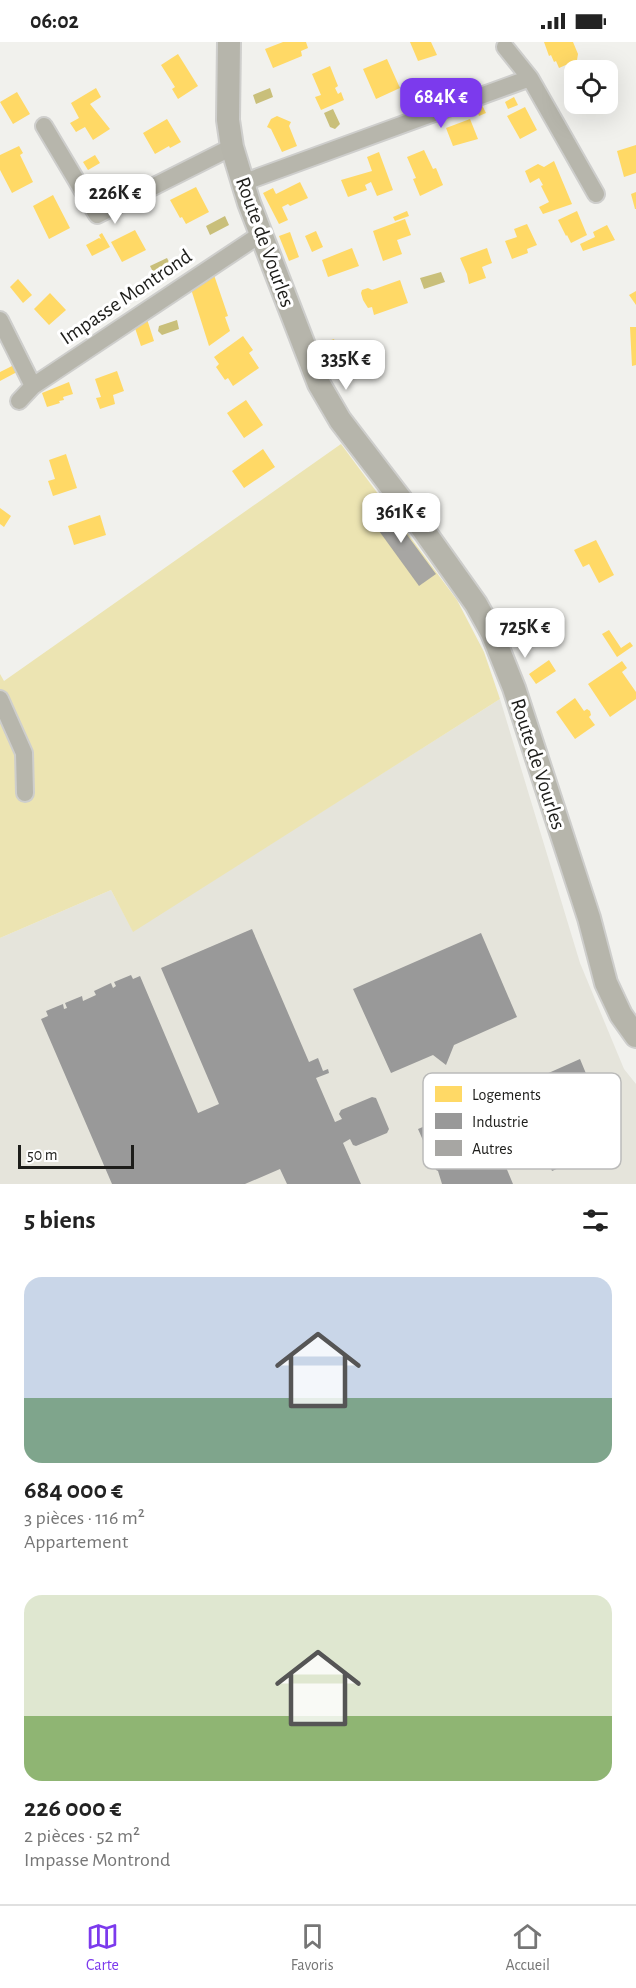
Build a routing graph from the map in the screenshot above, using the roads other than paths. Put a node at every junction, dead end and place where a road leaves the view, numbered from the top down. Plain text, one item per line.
1 (229, 42) edge
2 (505, 47) dead end
3 (530, 78) junction
4 (44, 126) dead end
5 (232, 147) junction
6 (242, 183) junction
7 (596, 194) dead end
8 (261, 234) junction
9 (0, 320) edge
10 (33, 386) junction
11 (19, 400) dead end
12 (0, 699) edge
13 (26, 794) dead end
14 (595, 943) junction
15 (636, 1011) edge
16 (636, 1036) edge

1 - 5 street, Route de Vourles
2 - 3 street
3 - 6 street
3 - 7 street
4 - 5 street
5 - 6 street, Route de Vourles
6 - 8 street, Route de Vourles
8 - 10 street, Impasse Montrond
8 - 14 street, Route de Vourles
9 - 10 street
10 - 11 street, Impasse Montrond
12 - 13 street
14 - 15 street, Route de Vourles
14 - 16 street, Route de Vourles

